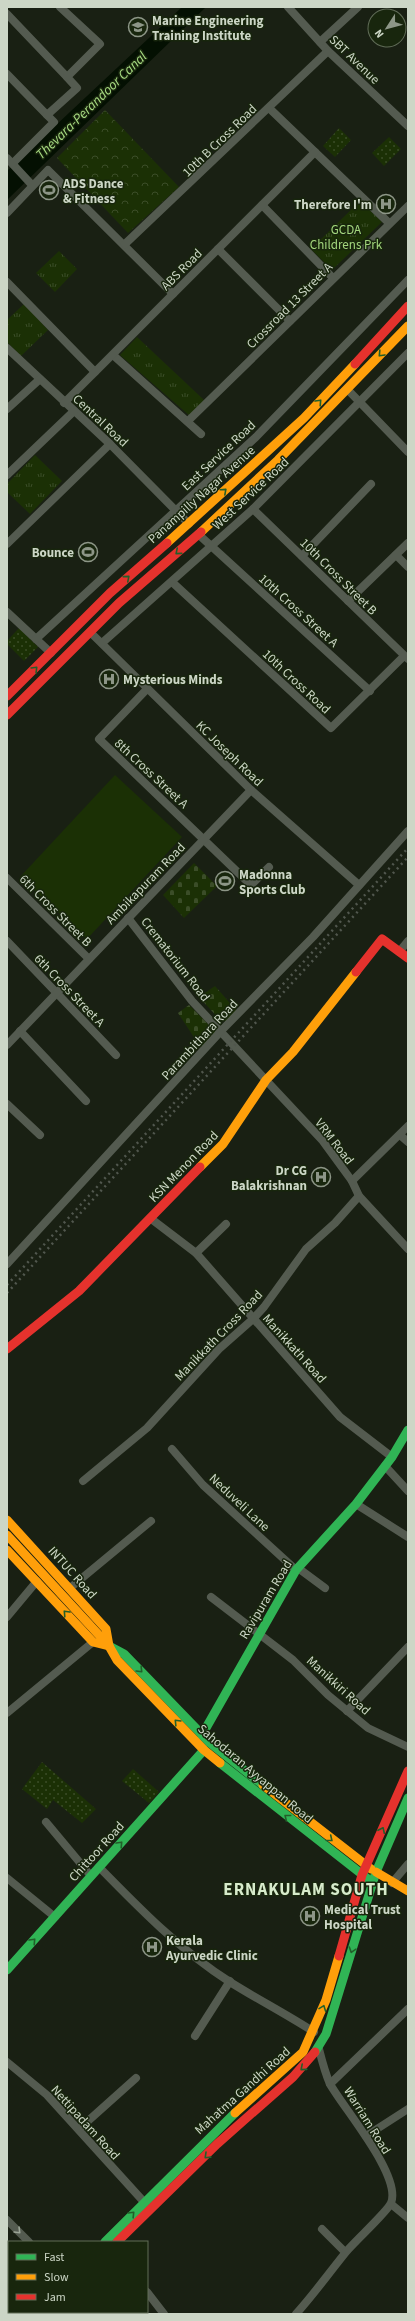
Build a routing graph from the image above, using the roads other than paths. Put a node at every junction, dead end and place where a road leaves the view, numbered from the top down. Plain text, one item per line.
1 (60, 7) edge
2 (288, 7) edge
3 (358, 7) edge
4 (7, 14) edge
5 (320, 42) junction
6 (328, 51) junction
7 (7, 74) edge
8 (67, 76) junction
9 (269, 108) junction
10 (47, 115) junction
11 (408, 126) edge
12 (315, 152) junction
13 (10, 160) edge
14 (32, 185) junction
15 (262, 205) junction
16 (408, 206) edge
17 (7, 213) edge
18 (389, 223) junction
19 (125, 244) junction
20 (218, 249) junction
21 (333, 278) junction
22 (408, 280) edge
23 (7, 282) edge
24 (173, 294) junction
25 (408, 306) edge
26 (290, 321) junction
27 (408, 326) edge
28 (7, 348) edge
29 (408, 353) edge
30 (113, 355) junction
31 (95, 372) junction
32 (40, 379) junction
33 (348, 390) junction
34 (64, 403) junction
35 (360, 403) junction
36 (7, 409) edge
37 (74, 411) junction
38 (188, 421) junction
39 (201, 434) dead end
40 (110, 444) junction
41 (408, 452) edge
42 (8, 474) edge
43 (371, 484) dead end
44 (253, 509) junction
45 (176, 512) junction
46 (188, 524) junction
47 (198, 534) junction
48 (408, 543) edge
49 (7, 544) edge
50 (211, 546) junction
51 (396, 555) junction
52 (302, 556) junction
53 (408, 567) edge
54 (172, 582) junction
55 (348, 601) junction
56 (7, 612) edge
57 (81, 622) junction
58 (90, 632) junction
59 (36, 639) junction
60 (102, 643) junction
61 (51, 653) junction
62 (406, 658) edge
63 (60, 662) junction
64 (147, 689) junction
65 (370, 691) junction
66 (7, 696) edge
67 (7, 715) edge
68 (251, 790) junction
69 (408, 831) edge
70 (204, 839) junction
71 (269, 867) dead end
72 (7, 878) edge
73 (359, 885) junction
74 (128, 918) junction
75 (7, 941) edge
76 (408, 941) edge
77 (399, 952) junction
78 (408, 958) edge
79 (89, 959) junction
80 (57, 993) junction
81 (20, 1031) junction
82 (221, 1031) junction
83 (7, 1045) edge
84 (240, 1050) joint
85 (116, 1055) dead end
86 (266, 1080) junction
87 (86, 1101) dead end
88 (7, 1104) edge
89 (408, 1126) edge
90 (400, 1135) junction
91 (40, 1136) dead end
92 (408, 1142) edge
93 (352, 1181) junction
94 (359, 1196) junction
95 (150, 1218) junction
96 (226, 1224) dead end
97 (408, 1249) edge
98 (196, 1253) junction
99 (7, 1264) edge
100 (253, 1319) junction
101 (7, 1350) edge
102 (407, 1434) edge
103 (172, 1450) dead end
104 (392, 1457) junction
105 (385, 1466) junction
106 (83, 1481) dead end
107 (408, 1491) edge
108 (356, 1504) junction
109 (7, 1520) edge
110 (151, 1521) dead end
111 (7, 1535) edge
112 (408, 1537) edge
113 (7, 1550) edge
114 (297, 1569) junction
115 (36, 1581) junction
116 (70, 1588) junction
117 (325, 1588) dead end
118 (210, 1597) dead end
119 (7, 1618) edge
120 (259, 1632) junction
121 (92, 1642) junction
122 (110, 1646) junction
123 (408, 1647) edge
124 (347, 1711) junction
125 (7, 1713) edge
126 (202, 1735) junction
127 (408, 1747) edge
128 (204, 1750) junction
129 (408, 1771) edge
130 (408, 1798) edge
131 (46, 1822) dead end
132 (408, 1864) edge
133 (366, 1866) junction
134 (99, 1867) junction
135 (376, 1872) junction
136 (362, 1875) junction
137 (91, 1876) junction
138 (7, 1878) edge
139 (373, 1882) junction
140 (392, 1883) junction
141 (408, 1891) edge
142 (55, 1917) junction
143 (7, 1970) edge
144 (230, 1982) junction
145 (408, 2009) edge
146 (314, 2032) junction
147 (195, 2036) dead end
148 (319, 2049) junction
149 (7, 2062) edge
150 (136, 2078) dead end
151 (330, 2084) junction
152 (408, 2109) edge
153 (79, 2129) junction
154 (366, 2136) junction
155 (144, 2202) junction
156 (391, 2204) junction
157 (151, 2210) junction
158 (408, 2218) edge
159 (7, 2220) edge
160 (322, 2229) dead end
161 (28, 2241) edge
162 (105, 2241) edge
163 (119, 2241) edge
164 (345, 2252) junction
165 (148, 2293) edge
166 (164, 2314) edge
167 (296, 2314) edge

1 - 8 street
2 - 5 street, SBT Avenue
3 - 5 street
4 - 8 street
5 - 6 street, SBT Avenue
6 - 9 street, 10th B Cross Road
6 - 11 street, SBT Avenue
7 - 10 street
8 - 10 street
9 - 12 street
9 - 19 street, 10th B Cross Road
10 - 13 street
12 - 15 street, ABS Road
12 - 18 street
13 - 14 street
14 - 17 street
14 - 19 street
15 - 20 street, ABS Road
15 - 21 street
16 - 18 street, Crossroad 13 Street A
18 - 21 street, Crossroad 13 Street A
19 - 24 street
20 - 24 street, ABS Road
20 - 26 street
21 - 26 street, Crossroad 13 Street A
22 - 45 street, East Service Road
23 - 31 street
24 - 30 street, ABS Road
46 -> 25 main road, Panampilly Nagar Avenue
26 - 38 street, Crossroad 13 Street A
27 -> 33 main road, Panampilly Nagar Avenue
28 - 32 street, Central Road
29 - 35 street, West Service Road
30 - 31 street, ABS Road
30 - 38 street
31 - 34 street, ABS Road
32 - 34 street, Central Road
32 - 36 street
33 - 35 street
33 - 47 main road, Panampilly Nagar Avenue
34 - 37 street, Central Road
35 - 41 street
35 - 44 street, West Service Road
37 - 40 street, Central Road
37 - 42 street
38 - 39 street
40 - 45 street, Central Road
40 - 49 street
43 - 52 street
44 - 50 street, West Service Road
44 - 52 street, 10th Cross Street B
45 - 46 street, Central Road
45 - 59 street, East Service Road
46 - 47 main road
57 -> 46 main road, Panampilly Nagar Avenue
47 - 50 street
47 -> 58 main road, Panampilly Nagar Avenue
48 - 51 street
50 - 54 street, West Service Road
50 - 65 street, 10th Cross Street A
51 - 53 street
51 - 55 street
52 - 55 street, 10th Cross Street B
54 - 60 street, West Service Road
54 - 65 street, 10th Cross Road
55 - 62 street, 10th Cross Street B
56 - 59 street
57 - 58 main road
57 - 61 main road, Panampilly Nagar Avenue
58 - 60 street, KC Joseph Road
58 - 63 main road, Panampilly Nagar Avenue
59 - 61 street
60 - 64 street, KC Joseph Road
61 - 63 main road
66 -> 61 main road, Panampilly Nagar Avenue
62 - 65 street, 10th Cross Road
63 - 67 main road, Panampilly Nagar Avenue
64 - 68 street, KC Joseph Road
64 - 70 street, 8th Cross Street A
68 - 70 street, Ambikapuram Road
68 - 73 street, KC Joseph Road
69 - 73 street, Parambithara Road
70 - 71 street
70 - 74 street, Ambikapuram Road
72 - 79 street, 6th Cross Street B
73 - 82 street, Parambithara Road
74 - 79 street, Ambikapuram Road
74 - 82 street, Crematorium Road
75 - 80 street, 6th Cross Street A
76 - 77 street
77 - 78 main road
77 - 86 main road, KSN Menon Road
79 - 80 street, Ambikapuram Road
80 - 81 street, Ambikapuram Road
80 - 85 street, 6th Cross Street A
81 - 83 street, Ambikapuram Road
81 - 87 street
82 - 84 street, Crematorium Road
82 - 99 street, Parambithara Road
84 - 86 street, VRM Road
86 - 93 street, VRM Road
86 - 95 main road, KSN Menon Road
88 - 91 street
89 - 90 street
90 - 92 street
90 - 93 street
93 - 94 street, VRM Road
94 - 97 street, VRM Road
94 - 100 street, Manikkath Cross Road
95 - 98 street, Manikkath Road
95 - 101 main road, KSN Menon Road
96 - 98 street
98 - 100 street, Manikkath Road
100 - 104 street, Manikkath Road
100 - 106 street, Manikkath Cross Road
102 - 104 main road, Ravipuram Road
103 - 114 street, Neduveli Lane
104 - 105 main road, Ravipuram Road
105 - 107 street
105 - 108 main road, Ravipuram Road
108 - 112 street
108 - 114 main road, Ravipuram Road
109 - 116 main road, INTUC Road
110 - 116 street
111 - 122 main road, Sahodaran Ayyappan Road
113 - 115 main road
114 - 117 street, Neduveli Lane
114 - 120 main road, Ravipuram Road
115 - 119 street
121 -> 115 main road
116 - 122 main road, INTUC Road
118 - 120 street, Manikkiri Road
120 - 124 street, Manikkiri Road
120 - 126 main road, Ravipuram Road
121 - 122 main road
121 - 125 street
122 -> 126 main road, Sahodaran Ayyappan Road
128 -> 122 main road, Sahodaran Ayyappan Road
123 - 124 street
124 - 127 street, Manikkiri Road
126 -> 133 main road, Sahodaran Ayyappan Road
134 -> 128 main road, Chittoor Road
136 -> 128 main road, Sahodaran Ayyappan Road
133 -> 129 main road, Mahatma Gandhi Road
130 - 135 main road, Mahatma Gandhi Road
131 - 137 street
132 - 140 street
133 - 135 main road, Sahodaran Ayyappan Road
133 - 136 main road, Mahatma Gandhi Road
134 - 137 main road, Chittoor Road
134 - 144 street
135 - 139 main road, Mahatma Gandhi Road
135 - 140 main road, Sahodaran Ayyappan Road
136 - 139 main road, Sahodaran Ayyappan Road
146 -> 136 main road, Mahatma Gandhi Road
137 - 142 main road, Chittoor Road
138 - 142 street
139 -> 148 main road, Mahatma Gandhi Road
140 - 141 main road, Sahodaran Ayyappan Road
143 -> 142 main road, Chittoor Road
144 - 146 street
144 - 147 street
145 - 151 street
146 - 155 main road, Mahatma Gandhi Road
148 - 151 street, Warriam Road
148 -> 157 main road, Mahatma Gandhi Road
149 - 153 street, Nettipadam Road
150 - 153 street
151 - 154 street, Warriam Road
152 - 154 street
153 - 155 street, Nettipadam Road
154 - 156 street, Warriam Road
155 - 157 main road
162 -> 155 main road, Mahatma Gandhi Road
156 - 158 street
156 - 164 street
157 - 163 main road, Mahatma Gandhi Road
159 -> 161 street
160 - 164 street
164 - 167 street
165 - 166 street

